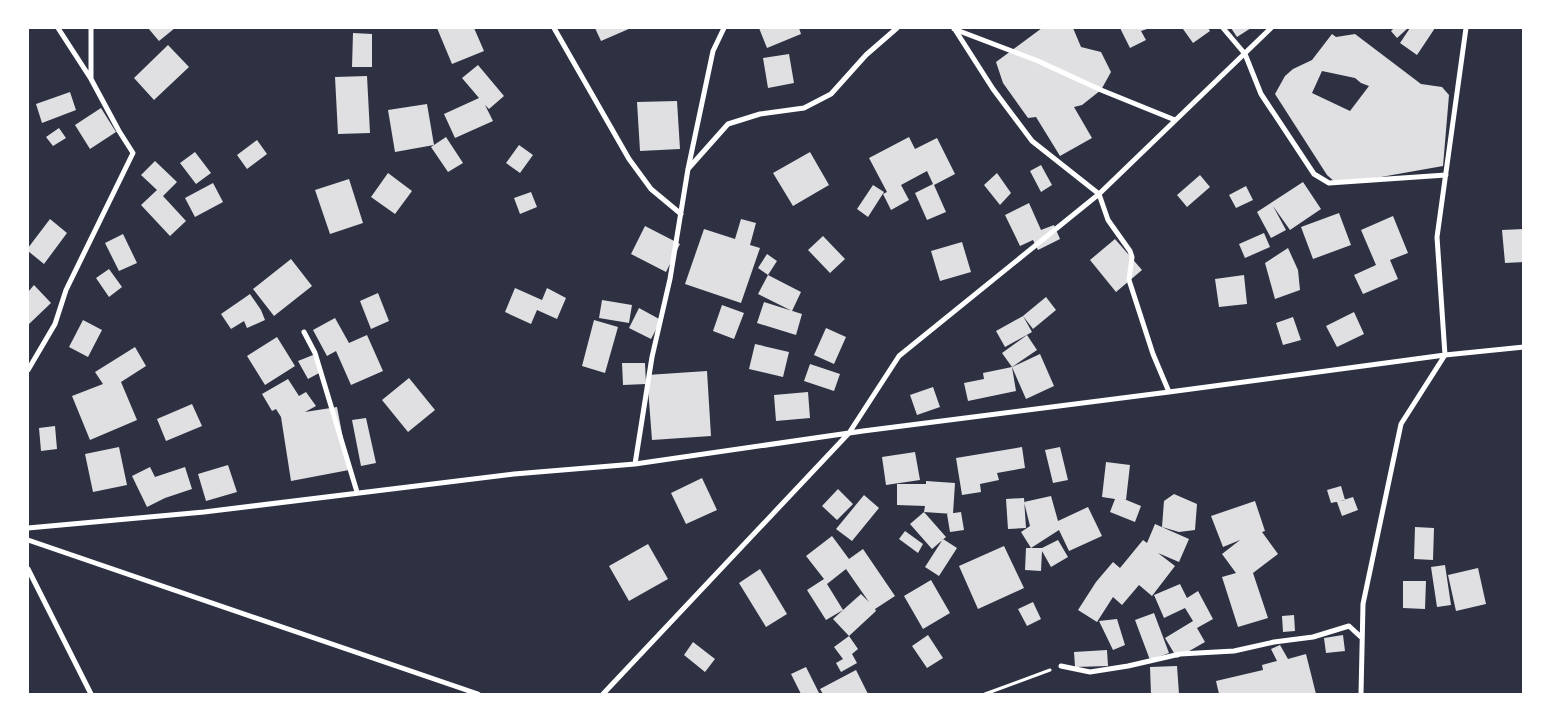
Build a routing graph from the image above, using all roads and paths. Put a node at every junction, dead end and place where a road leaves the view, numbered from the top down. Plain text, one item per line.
1 (58, 28) edge
2 (92, 28) edge
3 (554, 28) edge
4 (724, 28) edge
5 (896, 28) edge
6 (953, 28) edge
7 (1223, 28) edge
8 (1271, 28) edge
9 (1466, 28) edge
10 (1245, 54) junction
11 (91, 79) junction
12 (1175, 120) junction
13 (688, 169) junction
14 (1446, 175) junction
15 (1099, 194) junction
16 (681, 214) junction
17 (304, 332) dead end
18 (1524, 347) edge
19 (1445, 355) junction
20 (28, 370) edge
21 (1168, 392) junction
22 (849, 433) junction
23 (635, 464) junction
24 (358, 492) junction
25 (28, 528) edge
26 (28, 540) edge
27 (28, 569) edge
28 (1362, 638) junction
29 (1061, 666) joint
30 (91, 694) edge
31 (478, 694) edge
32 (603, 694) edge
33 (985, 694) edge
34 (1361, 694) edge

1 - 11 street
2 - 11 street
3 - 16 street
4 - 13 street
5 - 13 street
6 - 12 street
6 - 15 street
7 - 10 street
8 - 10 street
9 - 14 street
10 - 12 street
10 - 14 street
11 - 20 street
12 - 15 street
13 - 16 street
14 - 19 street
15 - 21 street
15 - 22 street
16 - 23 street
17 - 24 street
18 - 19 street
19 - 21 street
19 - 28 street
21 - 22 street
22 - 23 street
22 - 32 street
23 - 24 street
24 - 25 street
26 - 31 street
27 - 30 street
28 - 29 street
28 - 34 street
29 - 33 path

